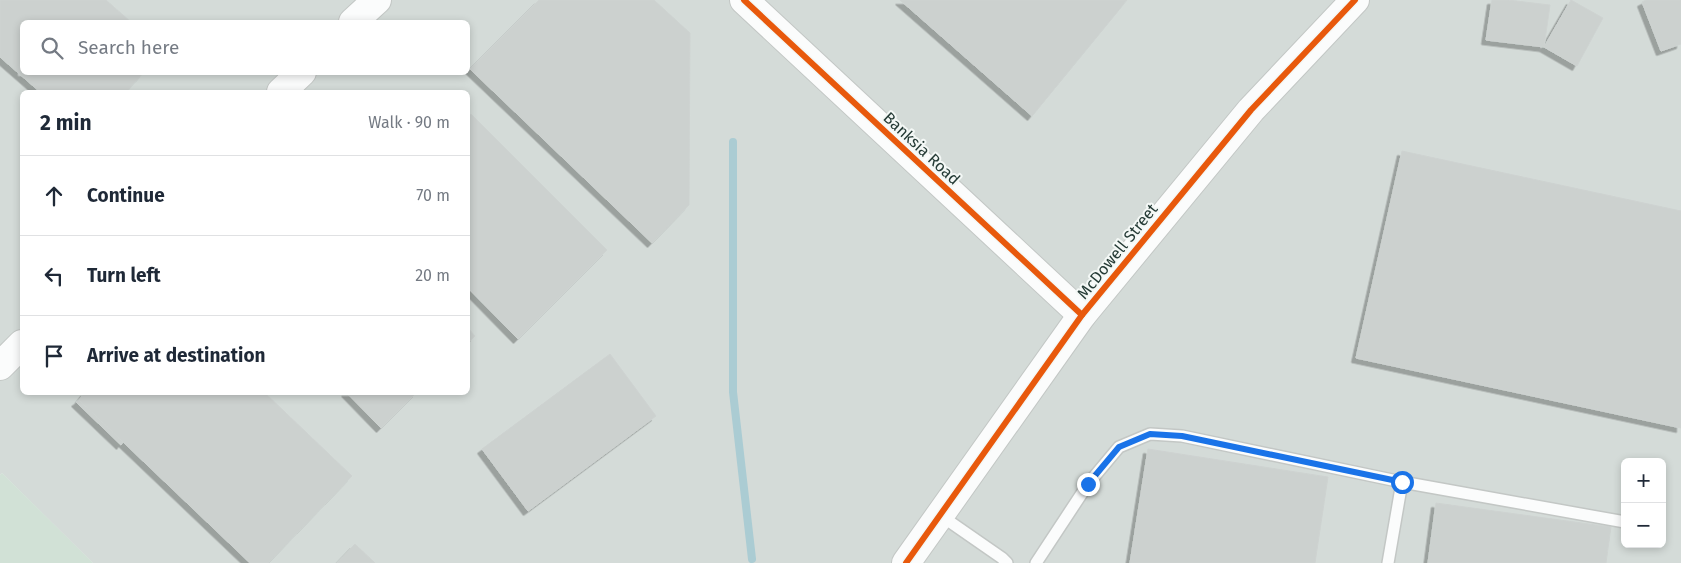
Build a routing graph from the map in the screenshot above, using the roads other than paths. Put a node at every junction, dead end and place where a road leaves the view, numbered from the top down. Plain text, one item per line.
1 (377, 0) edge
2 (744, 0) edge
3 (1355, 0) edge
4 (356, 20) edge
5 (299, 75) edge
6 (284, 90) edge
7 (1082, 315) junction
8 (20, 346) edge
9 (0, 366) edge
10 (1402, 482) junction
11 (940, 515) junction
12 (1621, 521) edge
13 (906, 563) edge
14 (1007, 563) edge
15 (1036, 563) edge
16 (1388, 563) edge

1 - 4 street
2 - 7 street, Banksia Road
3 - 7 street, McDowell Street
5 - 6 street
7 - 11 street, McDowell Street
8 - 9 street
10 - 12 lane
10 - 15 lane
10 - 16 lane
11 - 13 street, McDowell Street
11 - 14 lane

